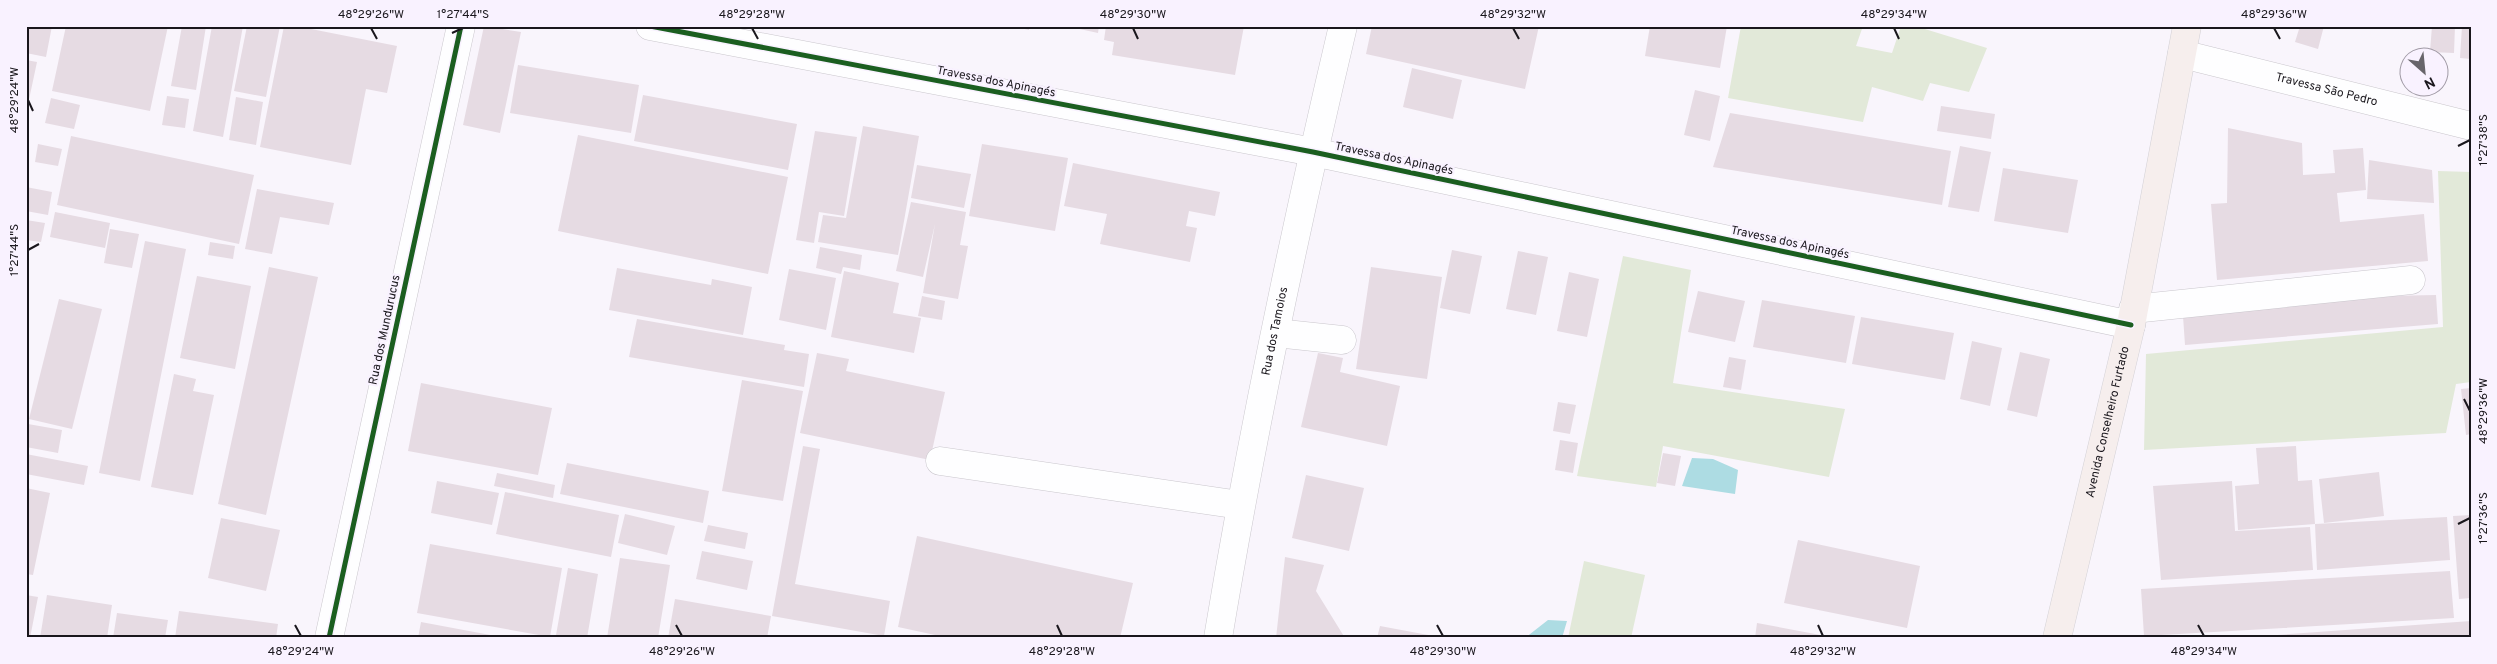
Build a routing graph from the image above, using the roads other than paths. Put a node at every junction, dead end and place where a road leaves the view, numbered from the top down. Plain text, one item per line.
1 (461, 26) edge
2 (650, 26) edge
3 (1343, 26) edge
4 (2187, 26) edge
5 (2182, 54) junction
6 (2471, 126) edge
7 (1313, 152) junction
8 (2411, 280) dead end
9 (2132, 317) junction
10 (1276, 332) junction
11 (1342, 340) dead end
12 (940, 462) dead end
13 (1240, 505) junction
14 (329, 638) edge
15 (1218, 638) edge
16 (2057, 638) edge

1 - 14 street, Rua dos Mundurucus
2 - 7 street, Travessa dos Apinagés
3 - 7 street, Rua dos Tamoios
4 - 5 main road, Avenida Conselheiro Furtado
5 - 6 street, Travessa São Pedro
5 - 9 main road, Avenida Conselheiro Furtado
7 - 9 street, Travessa dos Apinagés
7 - 10 street, Rua dos Tamoios
8 - 9 street, Travessa dos Apinagés
9 - 16 main road, Avenida Conselheiro Furtado
10 - 11 street
10 - 13 street, Rua dos Tamoios
12 - 13 street
13 - 15 street, Rua dos Tamoios

